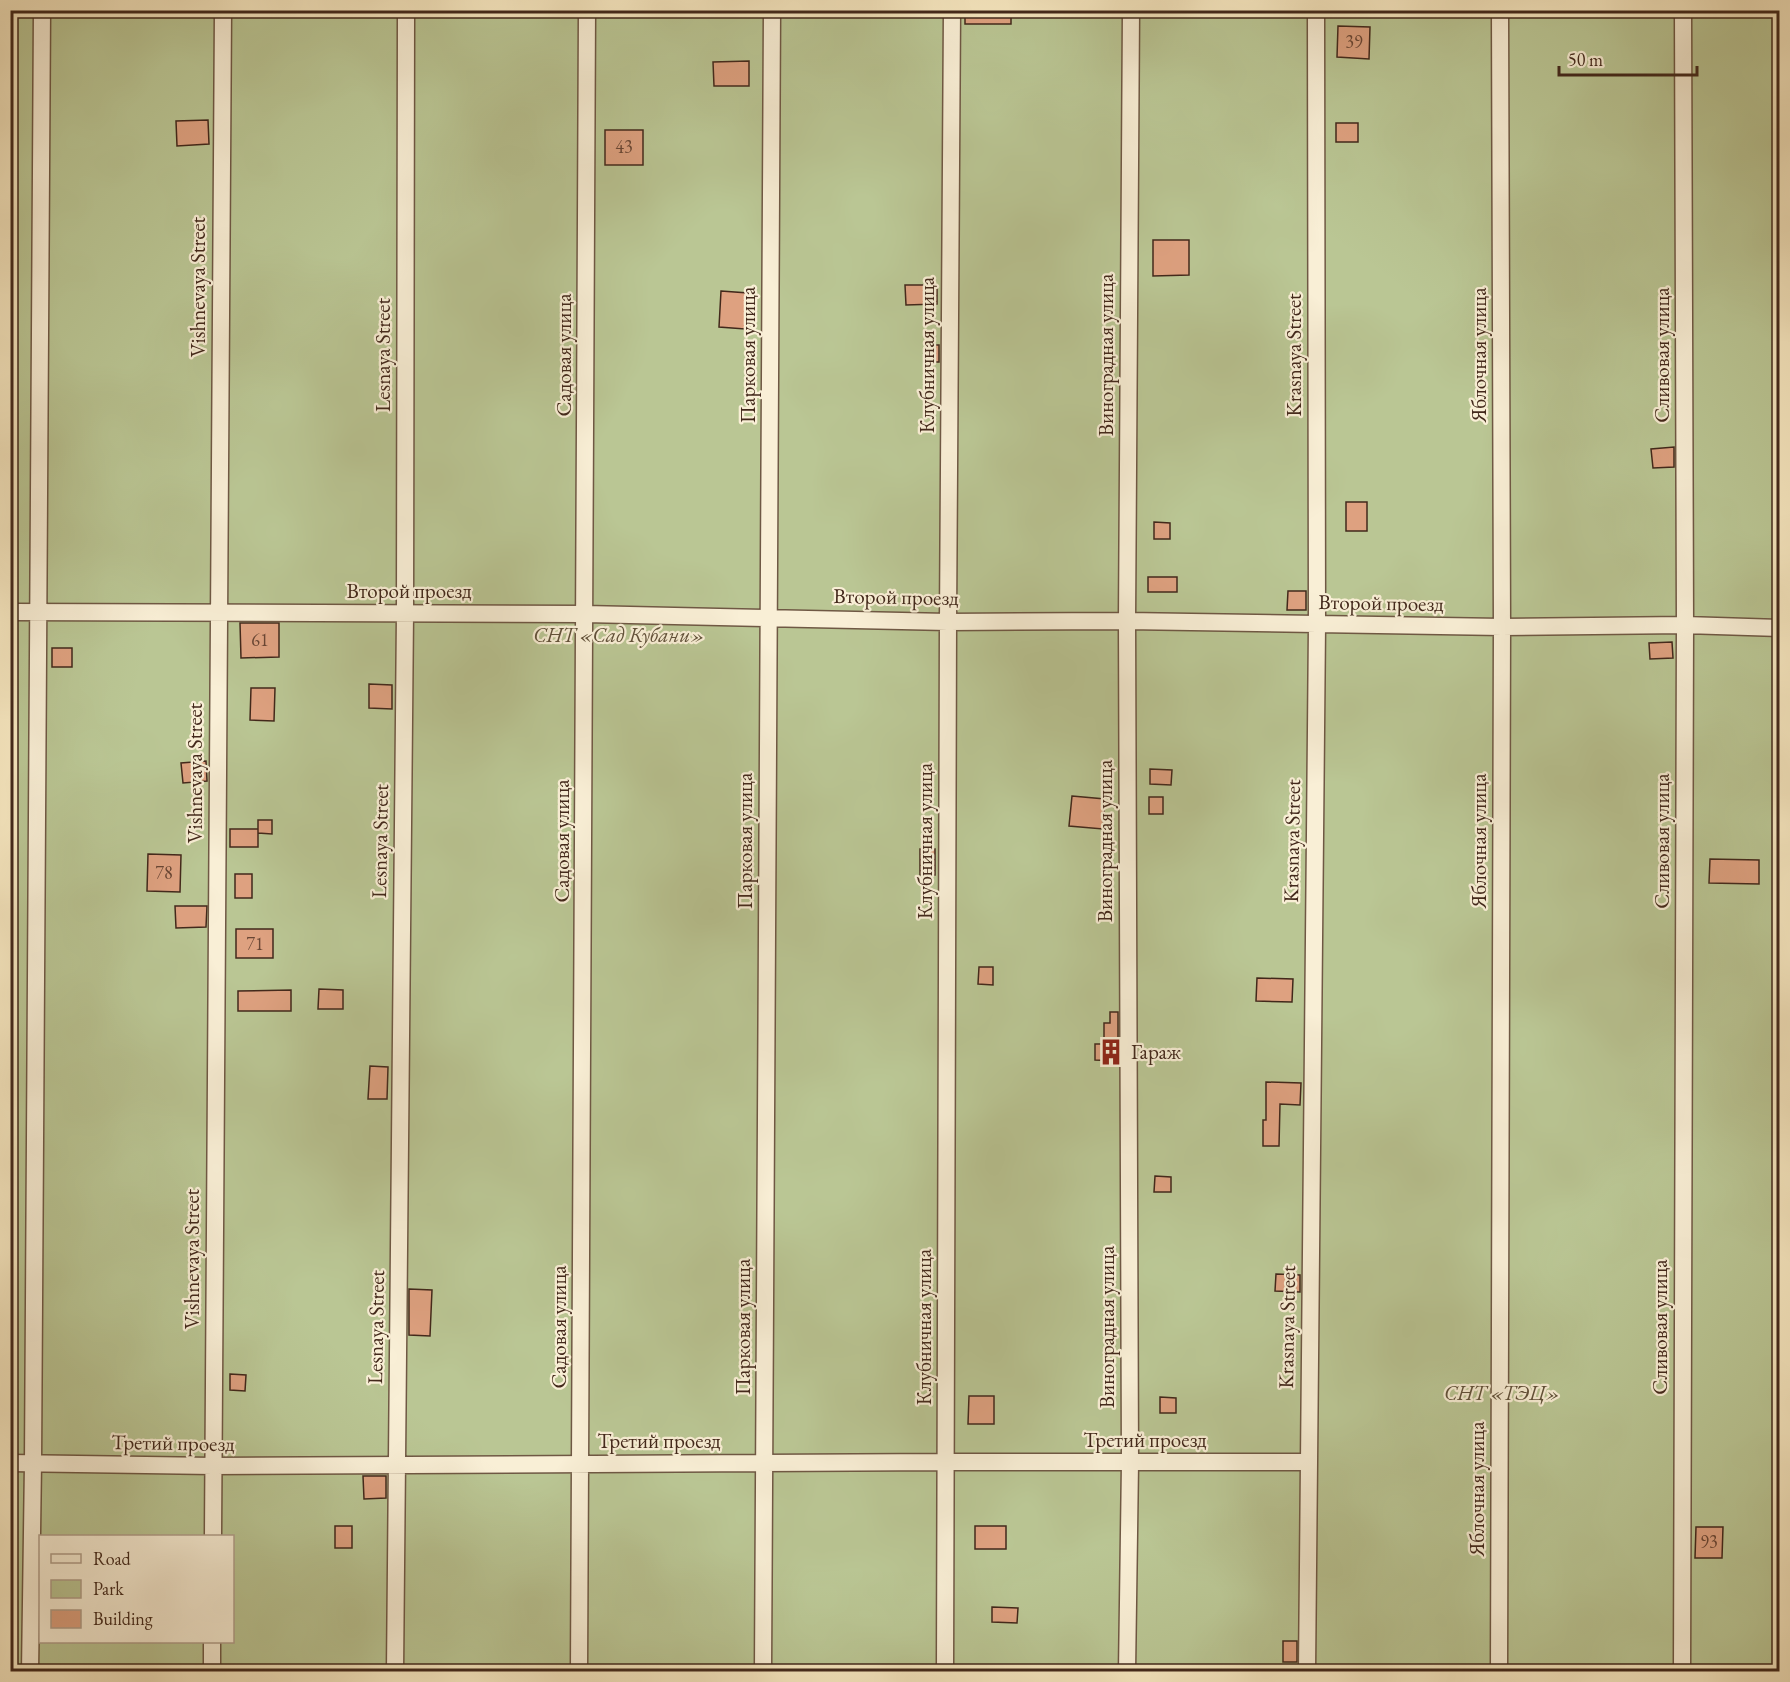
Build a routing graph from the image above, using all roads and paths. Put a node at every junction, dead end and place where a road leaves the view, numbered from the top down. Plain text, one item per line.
1 (42, 10) edge
2 (223, 10) edge
3 (406, 10) edge
4 (587, 10) edge
5 (772, 10) edge
6 (952, 10) edge
7 (1131, 10) edge
8 (1316, 10) edge
9 (1500, 10) edge
10 (1683, 10) edge
11 (10, 612) edge
12 (38, 612) junction
13 (219, 613) junction
14 (405, 613) junction
15 (585, 614) junction
16 (769, 617) junction
17 (1127, 621) junction
18 (948, 622) junction
19 (1317, 625) junction
20 (1685, 625) junction
21 (1502, 627) junction
22 (1779, 628) edge
23 (947, 1462) junction
24 (1308, 1462) junction
25 (10, 1463) edge
26 (33, 1463) junction
27 (581, 1463) junction
28 (765, 1463) junction
29 (1130, 1463) junction
30 (397, 1465) junction
31 (213, 1466) junction
32 (213, 1535) edge
33 (212, 1643) edge
34 (30, 1671) edge
35 (212, 1671) edge
36 (395, 1671) edge
37 (579, 1671) edge
38 (763, 1671) edge
39 (945, 1671) edge
40 (1127, 1671) edge
41 (1307, 1671) edge
42 (1499, 1671) edge
43 (1682, 1671) edge

1 - 12 street
2 - 13 street, Vishnevaya Street
3 - 14 street, Lesnaya Street
4 - 15 street, Садовая улица
5 - 16 street, Парковая улица
6 - 18 street, Клубничная улица
7 - 17 street, Виноградная улица
8 - 19 street, Krasnaya Street
9 - 21 street, Яблочная улица
10 - 20 street, Сливовая улица
11 - 12 street, Второй проезд
12 - 13 street, Второй проезд
12 - 26 street
13 - 14 street, Второй проезд
13 - 31 street, Vishnevaya Street
14 - 15 street, Второй проезд
14 - 30 street, Lesnaya Street
15 - 16 street, Второй проезд
15 - 27 street, Садовая улица
16 - 18 street, Второй проезд
16 - 28 street, Парковая улица
17 - 18 street, Второй проезд
17 - 19 street, Второй проезд
17 - 29 street, Виноградная улица
18 - 23 street, Клубничная улица
19 - 21 street, Второй проезд
19 - 24 street, Krasnaya Street
20 - 21 street, Второй проезд
20 - 22 street, Второй проезд
20 - 43 street, Сливовая улица
21 - 42 street, Яблочная улица
23 - 28 street, Третий проезд
23 - 29 street, Третий проезд
23 - 39 street, Клубничная улица
24 - 29 street, Третий проезд
24 - 41 street, Krasnaya Street
25 - 26 street, Третий проезд
26 - 31 street, Третий проезд
26 - 34 street
27 - 28 street, Третий проезд
27 - 30 street, Третий проезд
27 - 37 street, Садовая улица
28 - 38 street, Парковая улица
29 - 40 street, Виноградная улица
30 - 31 street, Третий проезд
30 - 36 street, Lesnaya Street
31 - 32 street, Vishnevaya Street
33 - 35 street

